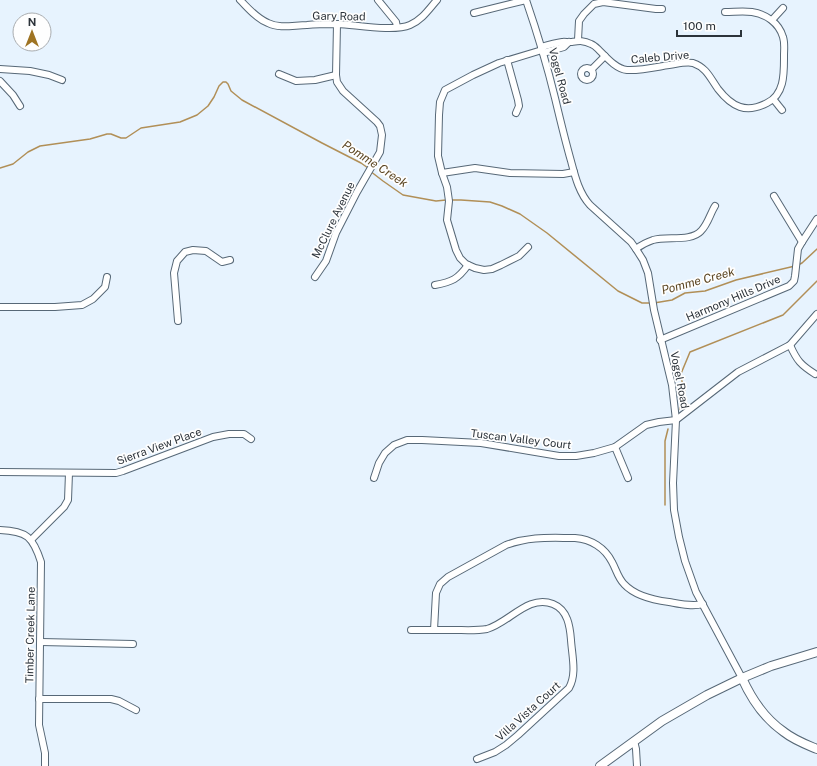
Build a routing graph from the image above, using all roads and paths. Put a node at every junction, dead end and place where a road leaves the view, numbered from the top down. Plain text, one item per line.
1 (240, 0) edge
2 (378, 0) edge
3 (437, 0) edge
4 (526, 0) edge
5 (783, 8) dead end
6 (662, 9) dead end
7 (725, 12) dead end
8 (474, 13) dead end
9 (772, 20) junction
10 (337, 24) junction
11 (397, 27) junction
12 (578, 40) junction
13 (542, 50) junction
14 (605, 56) junction
15 (507, 60) junction
16 (0, 68) edge
17 (591, 70) dead end
18 (279, 74) dead end
19 (336, 75) junction
20 (62, 80) dead end
21 (0, 81) edge
22 (774, 100) junction
23 (20, 106) dead end
24 (782, 110) dead end
25 (516, 113) dead end
26 (574, 172) junction
27 (442, 173) junction
28 (774, 196) dead end
29 (715, 206) dead end
30 (817, 219) edge
31 (802, 242) junction
32 (528, 247) dead end
33 (636, 249) junction
34 (230, 260) dead end
35 (468, 265) junction
36 (107, 277) dead end
37 (315, 277) dead end
38 (435, 285) dead end
39 (0, 308) edge
40 (817, 314) edge
41 (178, 321) dead end
42 (660, 340) junction
43 (790, 345) junction
44 (816, 373) edge
45 (676, 420) junction
46 (251, 439) dead end
47 (615, 447) junction
48 (0, 472) edge
49 (69, 473) junction
50 (374, 478) dead end
51 (628, 478) dead end
52 (0, 530) edge
53 (31, 540) junction
54 (703, 604) junction
55 (411, 630) dead end
56 (434, 630) junction
57 (41, 642) junction
58 (133, 644) dead end
59 (817, 652) edge
60 (742, 678) junction
61 (39, 699) junction
62 (136, 710) dead end
63 (634, 741) junction
64 (817, 749) edge
65 (477, 759) dead end
66 (45, 766) edge
67 (600, 766) edge
68 (637, 766) edge

1 - 10 street, Gary Road
2 - 11 street
3 - 11 street, Gary Road
4 - 8 street
4 - 13 street, Vogel Road
5 - 9 street
6 - 12 street
7 - 9 street
9 - 22 street
10 - 11 street, Gary Road
10 - 19 street, McClure Avenue
12 - 13 street
12 - 14 street, Caleb Drive
13 - 15 street
13 - 26 street, Vogel Road
14 - 17 street
14 - 22 street, Caleb Drive
15 - 25 street
15 - 27 street
16 - 20 street
18 - 19 street
19 - 37 street, McClure Avenue
21 - 23 street
22 - 24 street
26 - 27 street
26 - 33 street, Vogel Road
27 - 35 street
28 - 31 street
29 - 33 street
30 - 31 street, Harmony Hills Drive
31 - 42 street, Harmony Hills Drive
32 - 35 street
33 - 42 street, Vogel Road
34 - 41 street
35 - 38 street
36 - 39 street
40 - 43 street
42 - 45 street, Vogel Road
43 - 44 street
43 - 45 street
45 - 47 street, Tuscan Valley Court
45 - 54 street, Vogel Road
46 - 49 street, Sierra View Place
47 - 50 street, Tuscan Valley Court
47 - 51 street
48 - 49 street, Sierra View Place
49 - 53 street
52 - 53 street
53 - 57 street, Timber Creek Lane
54 - 56 street
54 - 60 street, Vogel Road
55 - 56 street, Villa Vista Court
56 - 65 street, Villa Vista Court
57 - 58 street
57 - 61 street, Timber Creek Lane
59 - 60 main road
60 - 63 main road
60 - 64 main road, Vogel Road
61 - 62 street
61 - 66 street, Timber Creek Lane
63 - 67 main road
63 - 68 street

